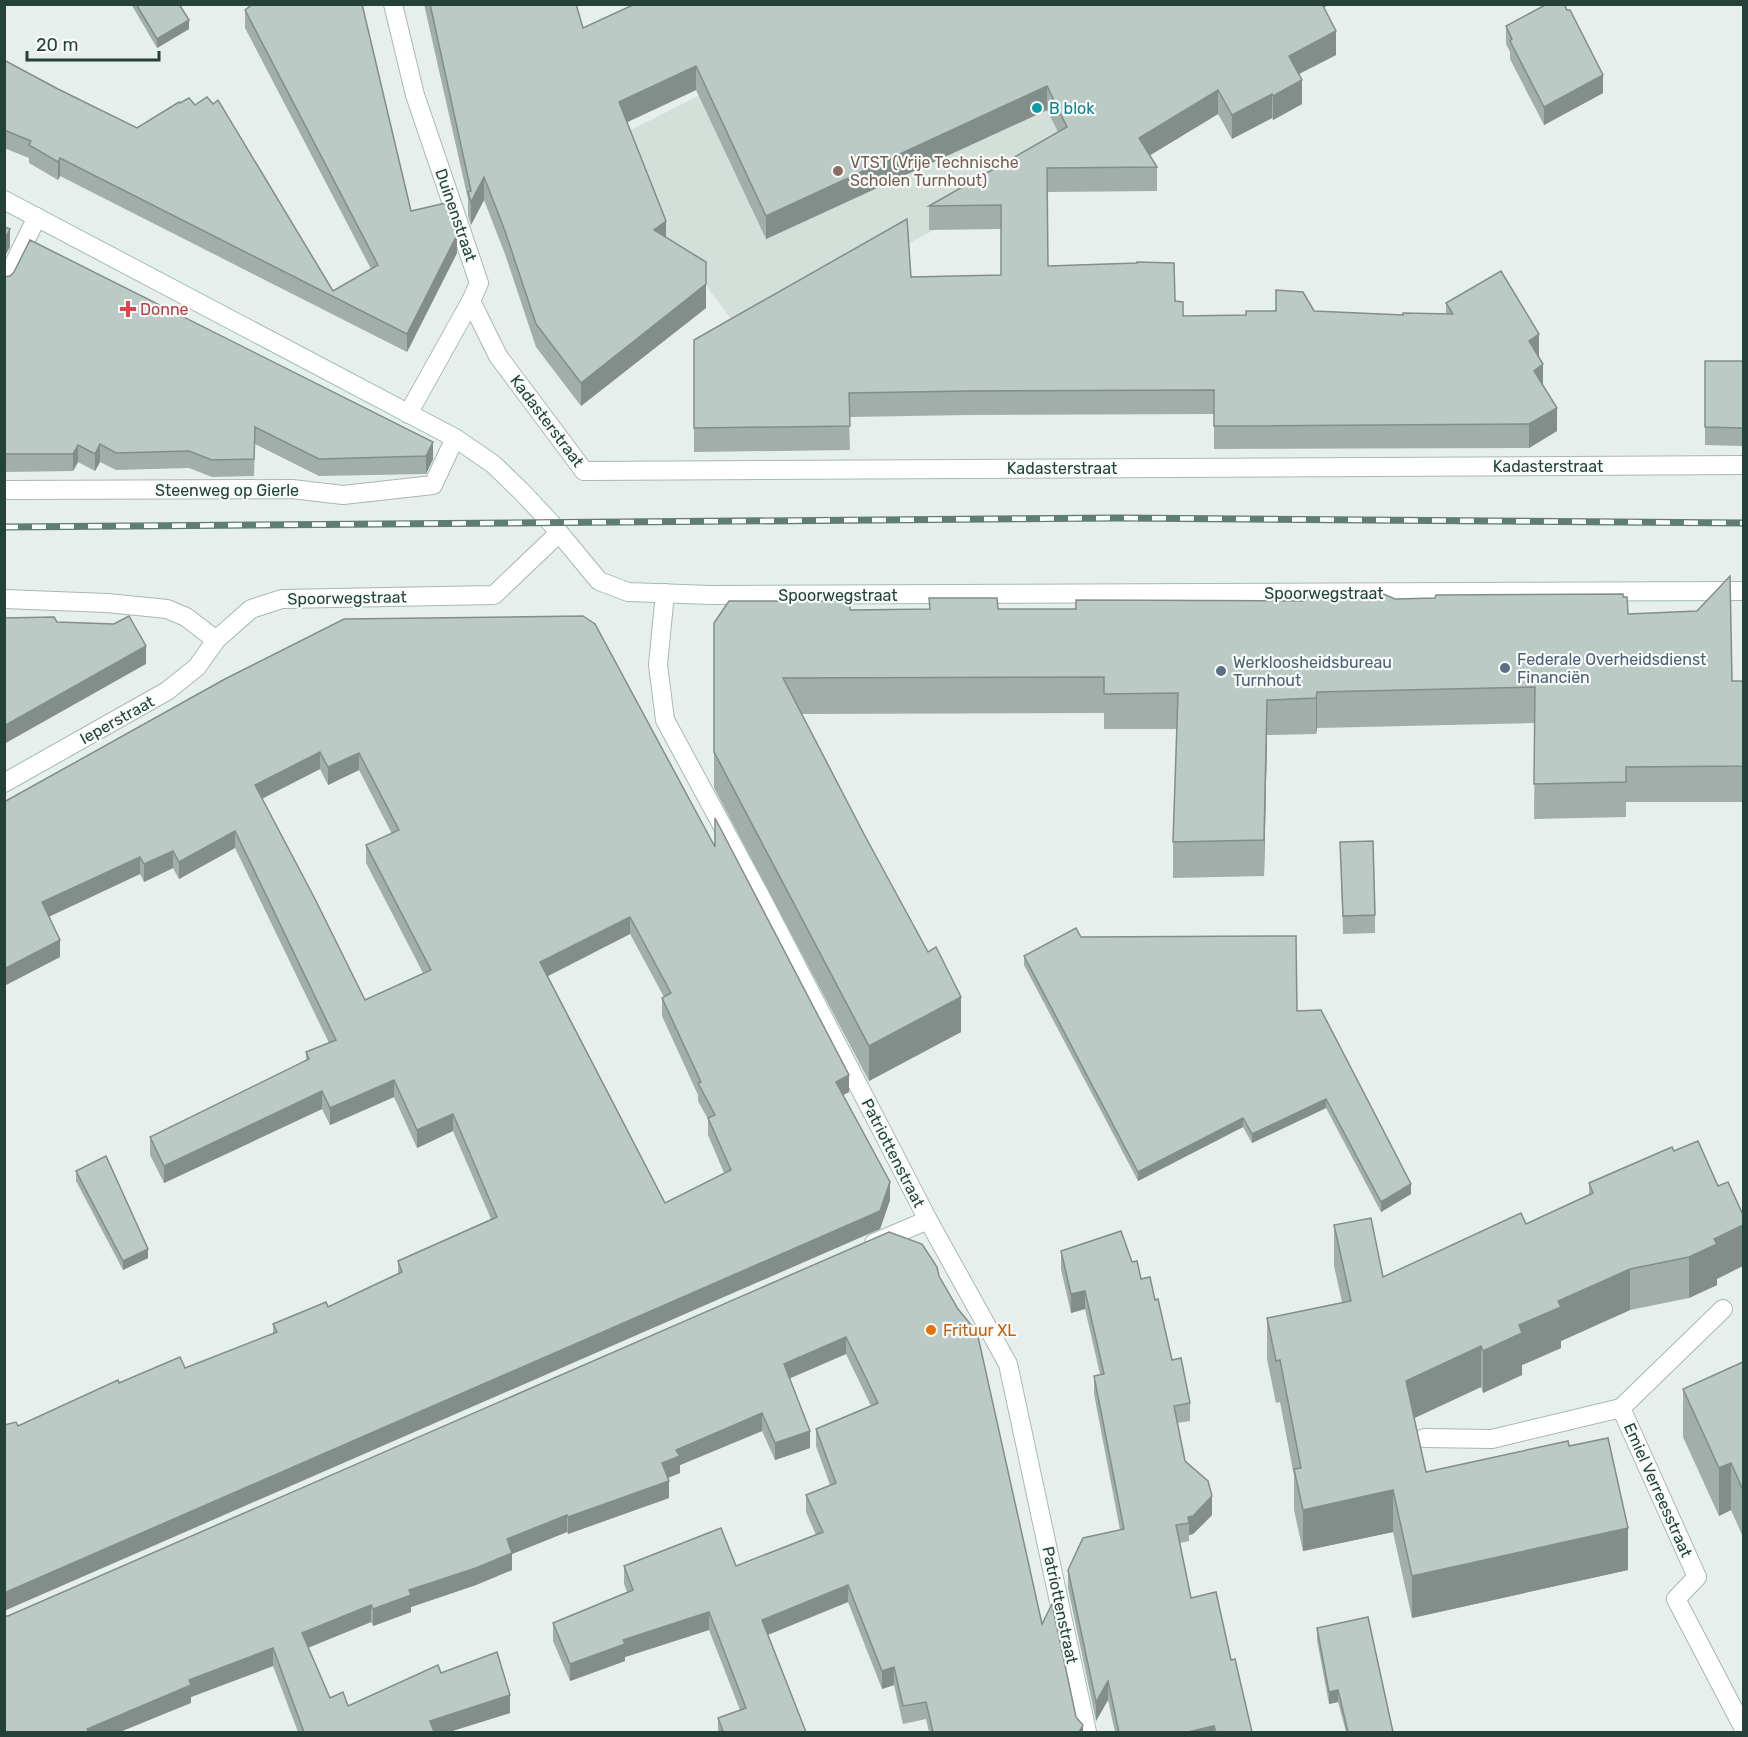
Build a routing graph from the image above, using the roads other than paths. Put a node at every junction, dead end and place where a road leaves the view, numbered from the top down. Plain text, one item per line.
1 (393, 4) edge
2 (4, 200) edge
3 (37, 217) junction
4 (4, 284) edge
5 (471, 302) junction
6 (408, 414) junction
7 (455, 438) junction
8 (1743, 465) edge
9 (4, 490) edge
10 (559, 534) junction
11 (1743, 591) edge
12 (665, 593) junction
13 (4, 598) edge
14 (216, 640) junction
15 (4, 783) edge
16 (928, 1220) junction
17 (862, 1248) edge
18 (1723, 1309) dead end
19 (1621, 1407) junction
20 (1424, 1438) dead end
21 (1743, 1729) edge
22 (1087, 1732) edge

1 - 5 street, Duinenstraat
2 - 3 street
3 - 4 street
3 - 6 street
5 - 6 street, Duinenstraat
5 - 8 street, Kadasterstraat
6 - 7 street
7 - 9 street, Steenweg op Gierle
7 - 10 street
10 - 12 street, Spoorwegstraat
10 - 14 street, Spoorwegstraat
11 - 12 street, Spoorwegstraat
12 - 16 street, Patriottenstraat
13 - 14 street
14 - 15 street, Ieperstraat
16 - 17 street
16 - 22 street, Patriottenstraat
18 - 19 street, Emiel Verreesstraat
19 - 20 street, Emiel Verreesstraat
19 - 21 street, Emiel Verreesstraat

